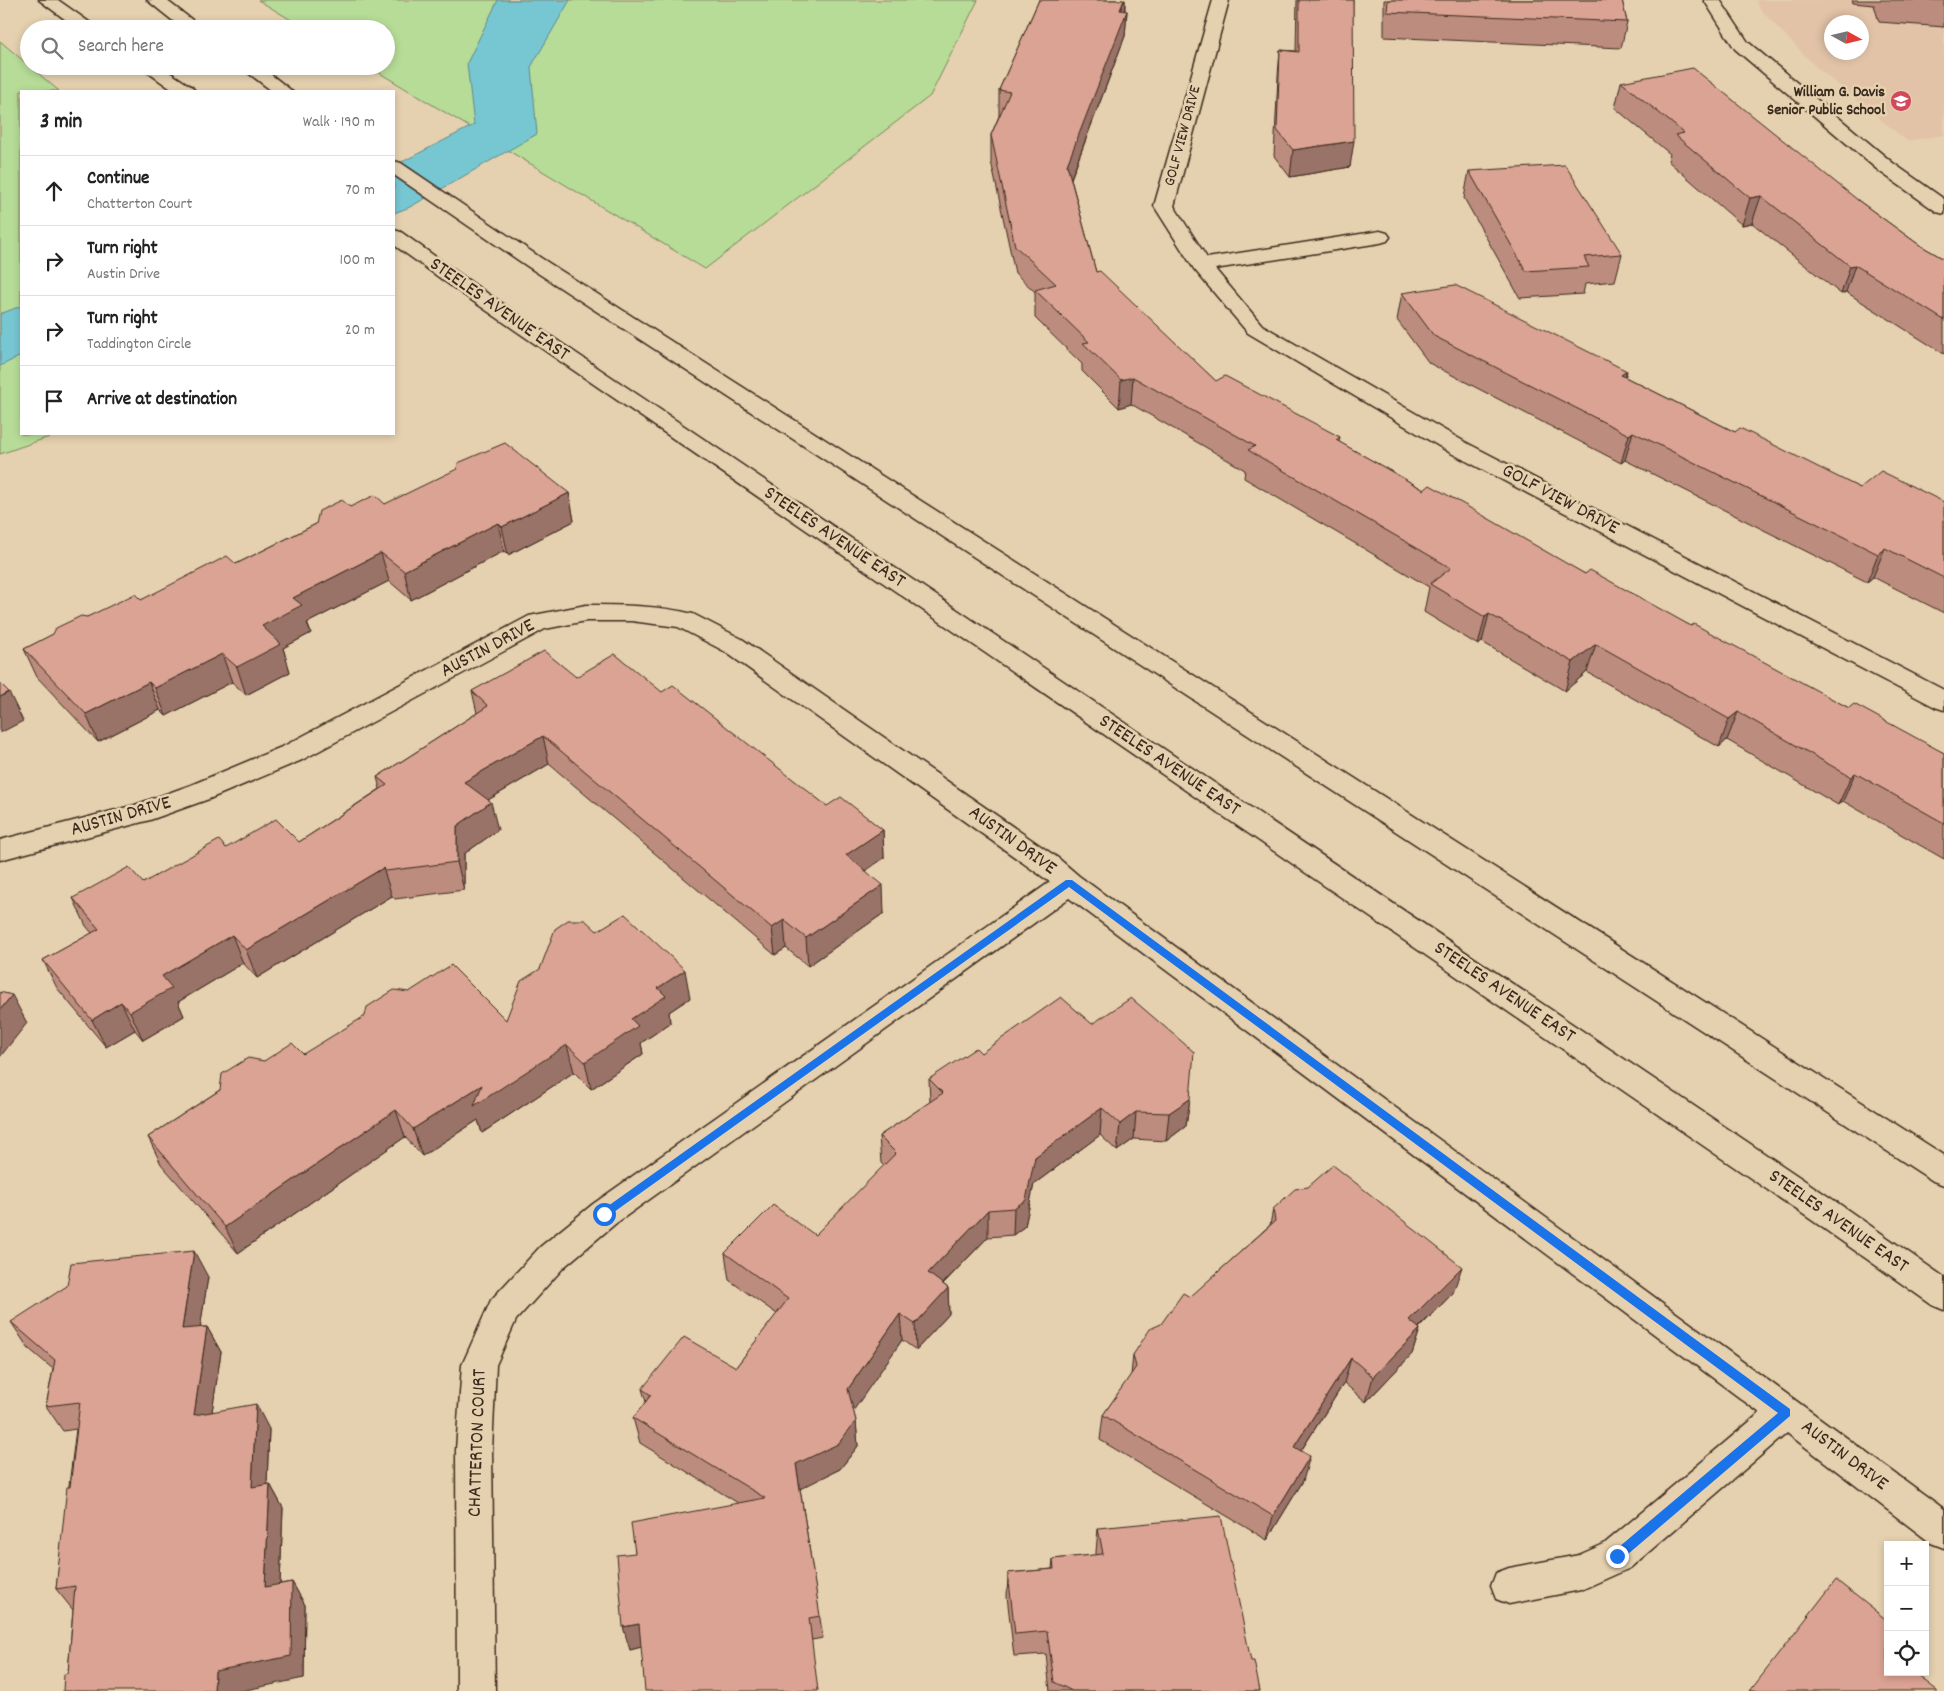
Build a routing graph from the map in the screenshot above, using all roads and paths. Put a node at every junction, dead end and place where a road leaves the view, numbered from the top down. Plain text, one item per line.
1 (47, 0) edge
2 (155, 0) edge
3 (1221, 0) edge
4 (1712, 0) edge
5 (77, 20) edge
6 (183, 20) edge
7 (162, 75) edge
8 (261, 75) edge
9 (184, 90) edge
10 (282, 90) edge
11 (395, 169) edge
12 (1944, 208) edge
13 (395, 237) edge
14 (1380, 237) dead end
15 (1201, 265) junction
16 (1944, 700) edge
17 (0, 850) edge
18 (1069, 883) junction
19 (1944, 1172) edge
20 (1944, 1295) edge
21 (1786, 1412) junction
22 (1944, 1532) edge
23 (1509, 1586) dead end
24 (476, 1691) edge

1 - 5 street
2 - 6 street
3 - 15 street, GOLF VIEW DRIVE
4 - 12 street
7 - 9 street
8 - 10 street
11 - 19 street
13 - 20 street, STEELES AVENUE EAST
14 - 15 street
15 - 16 street, GOLF VIEW DRIVE
17 - 18 street, AUSTIN DRIVE
18 - 21 street, AUSTIN DRIVE
18 - 24 street, CHATTERTON COURT
21 - 22 street, AUSTIN DRIVE
21 - 23 street

